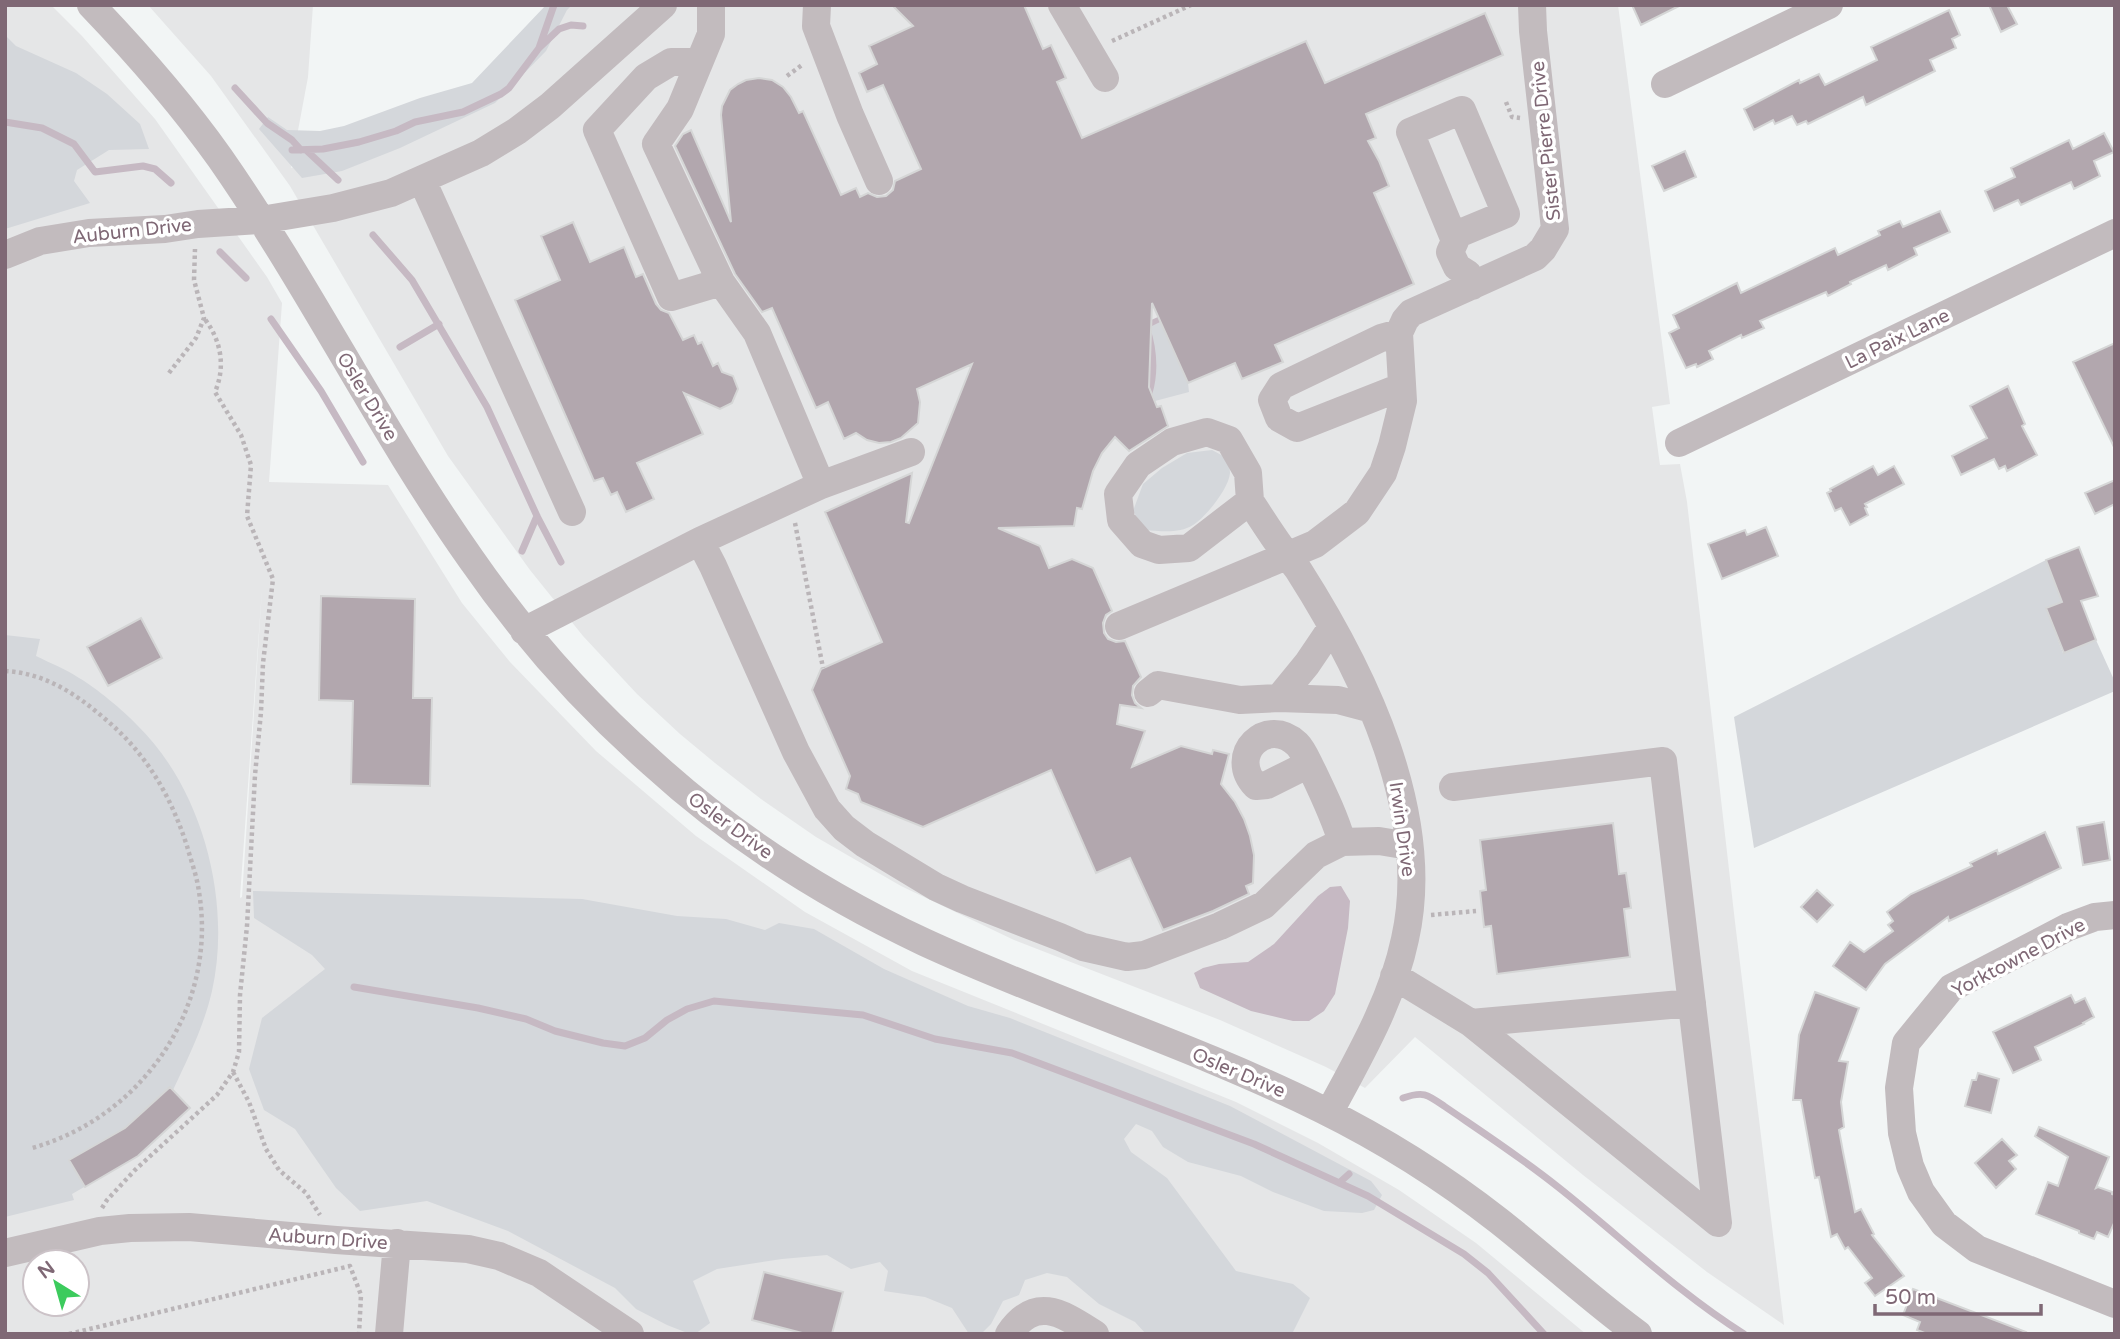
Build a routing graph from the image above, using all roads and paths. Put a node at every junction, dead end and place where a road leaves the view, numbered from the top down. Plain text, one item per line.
1 (91, 5) edge
2 (663, 5) edge
3 (711, 5) edge
4 (817, 5) edge
5 (1062, 5) edge
6 (1191, 5) edge
7 (1532, 5) edge
8 (1829, 5) edge
9 (1090, 52) junction
10 (698, 62) junction
11 (802, 65) dead end
12 (787, 76) dead end
13 (1105, 78) dead end
14 (1665, 84) dead end
15 (1507, 102) dead end
16 (1527, 117) dead end
17 (422, 180) junction
18 (879, 181) dead end
19 (261, 220) junction
20 (2115, 233) edge
21 (1454, 238) dead end
22 (195, 249) dead end
23 (5, 254) edge
24 (1470, 280) junction
25 (721, 282) junction
26 (204, 318) junction
27 (1399, 333) junction
28 (169, 373) dead end
29 (1401, 387) junction
30 (1679, 443) dead end
31 (911, 452) dead end
32 (821, 485) junction
33 (1250, 501) junction
34 (572, 512) dead end
35 (794, 515) dead end
36 (700, 541) junction
37 (1286, 555) junction
38 (1119, 626) dead end
39 (1332, 627) junction
40 (524, 631) junction
41 (823, 668) dead end
42 (5, 671) edge
43 (1148, 692) dead end
44 (1279, 698) junction
45 (1372, 709) junction
46 (1309, 764) dead end
47 (1453, 787) dead end
48 (1342, 842) junction
49 (1409, 846) junction
50 (1476, 911) dead end
51 (1429, 915) dead end
52 (2115, 915) edge
53 (1394, 976) junction
54 (1692, 1003) junction
55 (1471, 1023) junction
56 (233, 1072) junction
57 (1329, 1113) junction
58 (32, 1148) dead end
59 (98, 1215) dead end
60 (323, 1219) dead end
61 (397, 1243) junction
62 (5, 1253) edge
63 (2115, 1304) edge
64 (1626, 1331) edge
65 (69, 1334) edge
66 (359, 1334) edge
67 (389, 1334) edge
68 (630, 1334) edge
69 (1009, 1334) edge
70 (1095, 1334) edge

1 - 19 street, Osler Drive
2 - 17 street, Auburn Drive
3 - 10 street
4 - 18 street
5 - 9 street
6 - 9 path
7 - 24 street, Sister Pierre Drive
8 - 14 street
9 - 13 street
10 - 25 street
10 - 25 street
11 - 12 path
15 - 16 path
17 - 19 street, Auburn Drive
17 - 34 street
19 - 23 street, Auburn Drive
19 - 40 street, Osler Drive
20 - 30 street, La Paix Lane
21 - 24 street
22 - 26 path
24 - 27 street, Sister Pierre Drive
25 - 32 street
26 - 28 path
26 - 56 path
27 - 29 street
27 - 29 street
29 - 37 street
31 - 32 street
32 - 36 street
33 - 33 street
33 - 37 street, Irwin Drive
35 - 41 path
36 - 40 street
36 - 48 street
37 - 38 street
37 - 39 street, Irwin Drive
39 - 44 street
39 - 45 street, Irwin Drive
40 - 57 street, Osler Drive
42 - 58 path
43 - 44 street
44 - 45 street
45 - 49 street, Irwin Drive
46 - 48 street
47 - 54 street
48 - 49 street
49 - 53 street, Irwin Drive
50 - 51 path
52 - 63 street, Yorktowne Drive
53 - 55 street
53 - 57 street, Irwin Drive
54 - 55 street
54 - 55 street
56 - 59 path
56 - 60 path
57 - 64 street, Osler Drive
61 - 62 street, Auburn Drive
61 - 67 street
61 - 68 street, Auburn Drive
65 - 66 path
69 - 70 street

